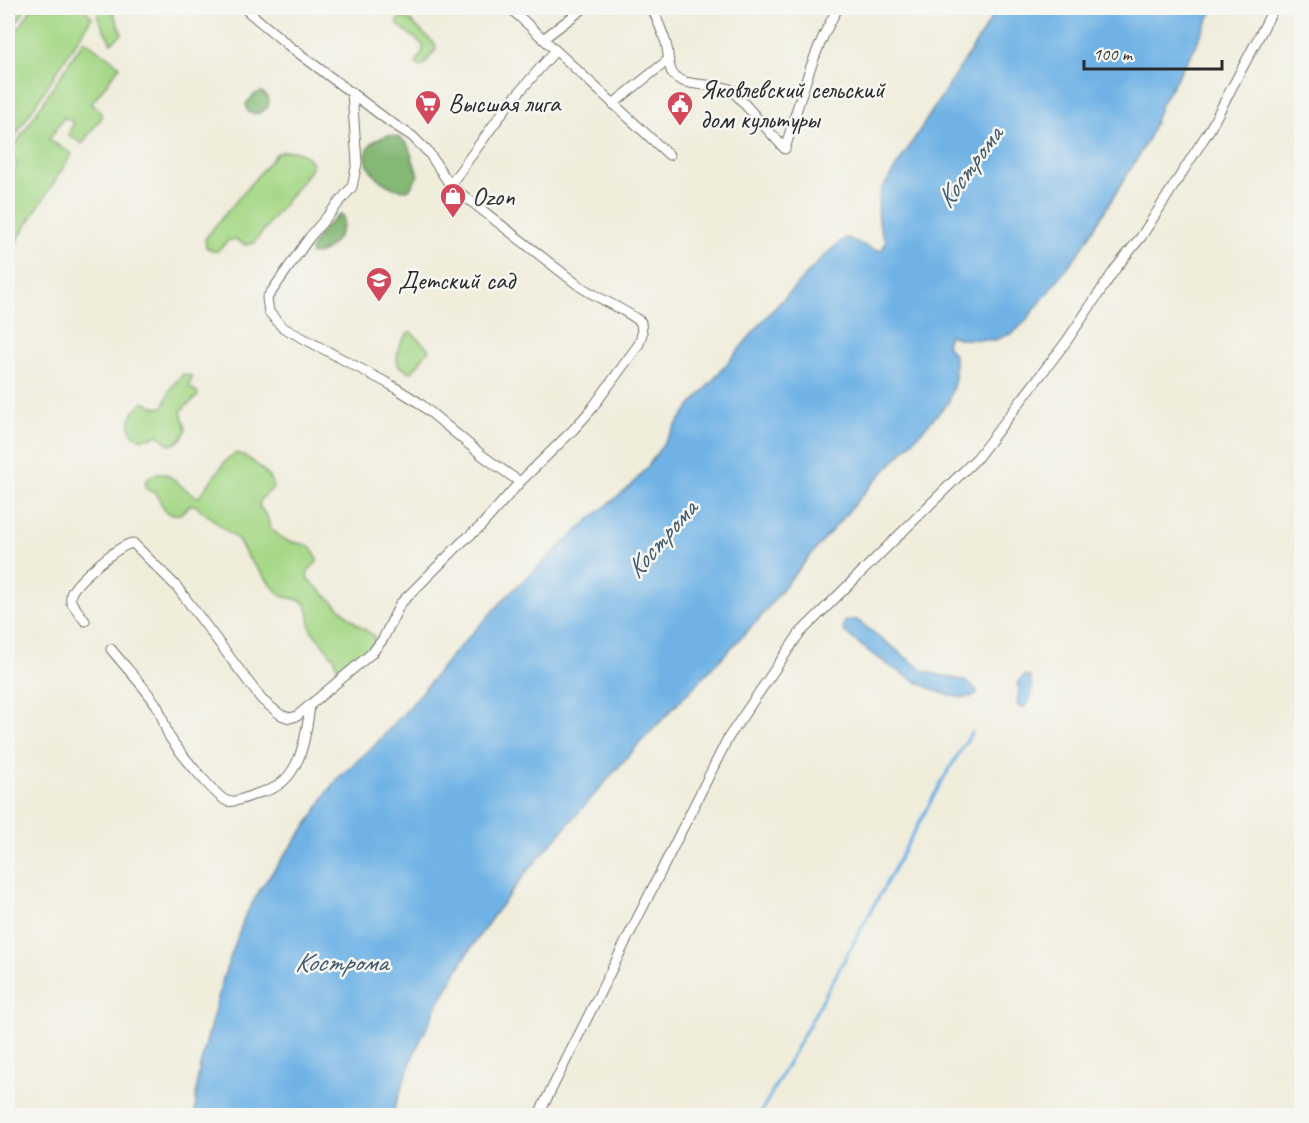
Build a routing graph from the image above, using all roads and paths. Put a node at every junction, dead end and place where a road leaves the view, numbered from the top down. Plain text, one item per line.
1 (244, 8) edge
2 (510, 8) edge
3 (584, 8) edge
4 (652, 8) edge
5 (838, 8) edge
6 (1274, 8) edge
7 (543, 39) junction
8 (555, 51) junction
9 (668, 60) junction
10 (352, 93) junction
11 (613, 104) junction
12 (669, 155) dead end
13 (450, 185) junction
14 (520, 482) junction
15 (85, 621) dead end
16 (111, 649) dead end
17 (310, 706) junction
18 (538, 1116) edge

1 - 10 street
2 - 7 street
3 - 7 street
4 - 9 street
5 - 9 street
6 - 18 street
7 - 8 street
8 - 11 street
8 - 13 street
9 - 11 street
10 - 13 street
10 - 14 street
11 - 12 street
13 - 14 street
14 - 17 street
15 - 17 street
16 - 17 street

